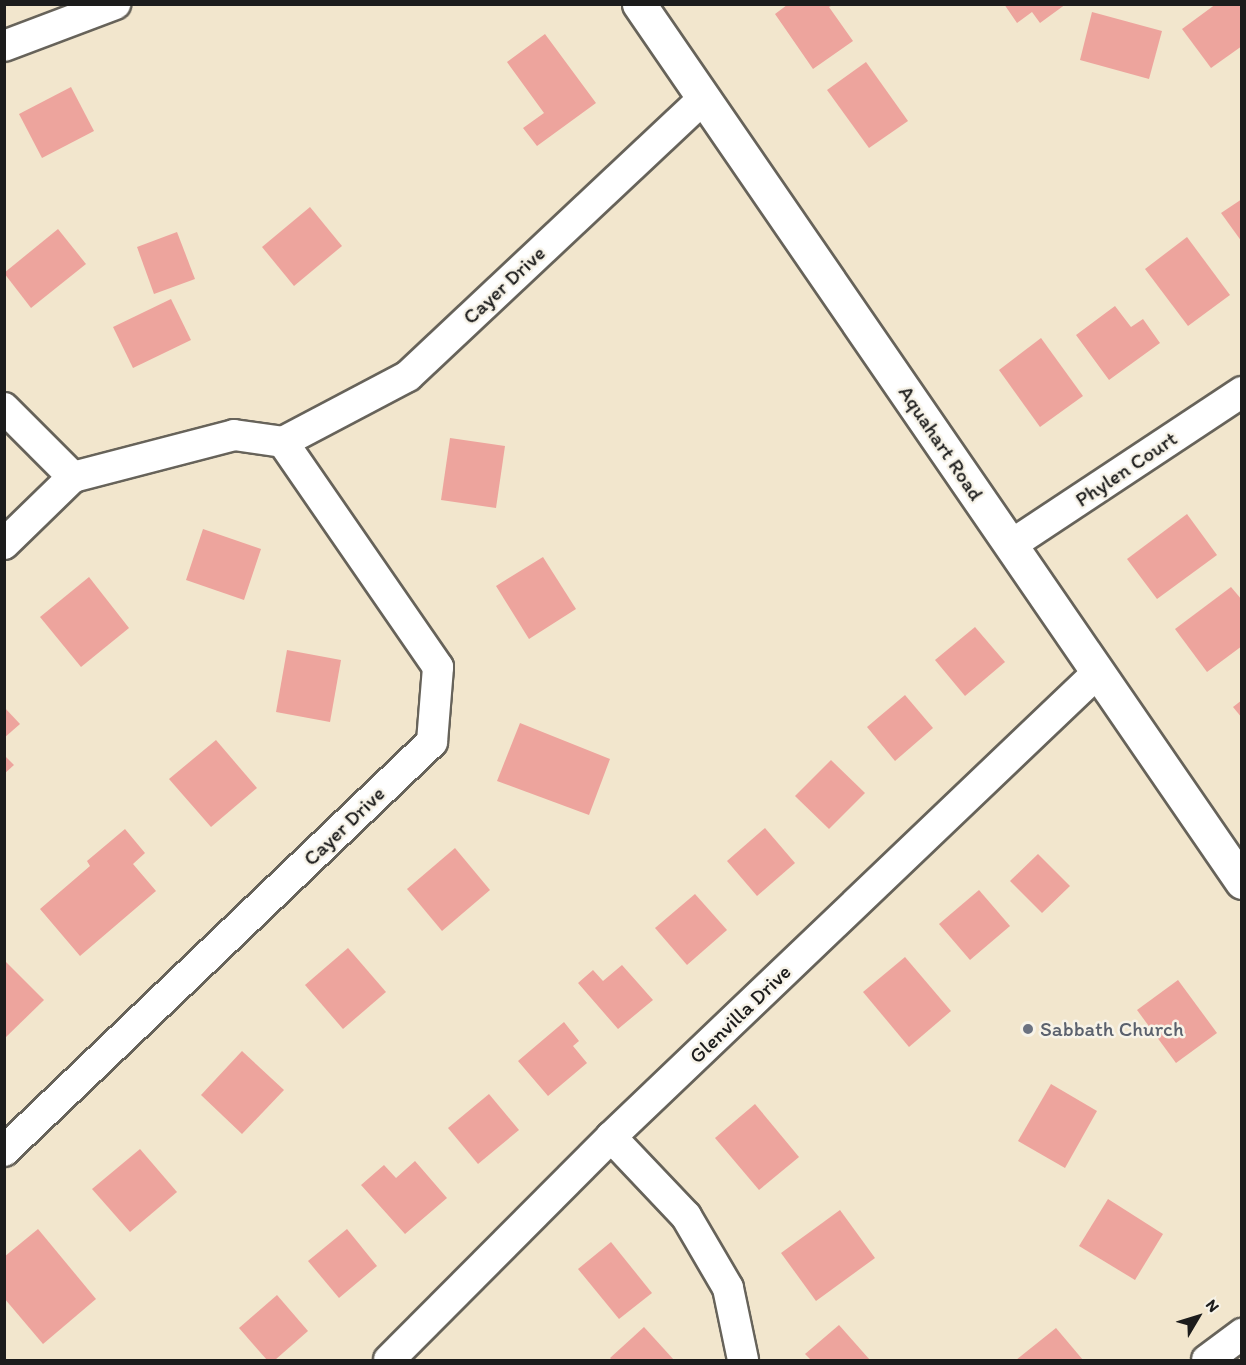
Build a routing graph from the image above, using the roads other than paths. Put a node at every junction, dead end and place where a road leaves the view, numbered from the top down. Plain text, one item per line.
1 (115, 4) edge
2 (639, 4) edge
3 (4, 46) edge
4 (704, 98) junction
5 (1242, 392) edge
6 (4, 408) edge
7 (283, 442) junction
8 (73, 477) junction
9 (4, 543) edge
10 (1011, 545) junction
11 (1097, 673) junction
12 (1242, 882) edge
13 (611, 1137) junction
14 (4, 1151) edge
15 (1242, 1334) edge
16 (388, 1360) edge
17 (743, 1360) edge
18 (1207, 1360) edge

1 - 3 street
2 - 4 street, Aquahart Road
4 - 7 street, Cayer Drive
4 - 10 street, Aquahart Road
5 - 10 street, Phylen Court
6 - 8 street
7 - 8 street
7 - 14 street, Cayer Drive
8 - 9 street
10 - 11 street, Aquahart Road
11 - 12 street, Aquahart Road
11 - 13 street, Glenvilla Drive
13 - 16 street, Glenvilla Drive
13 - 17 street
15 - 18 street

